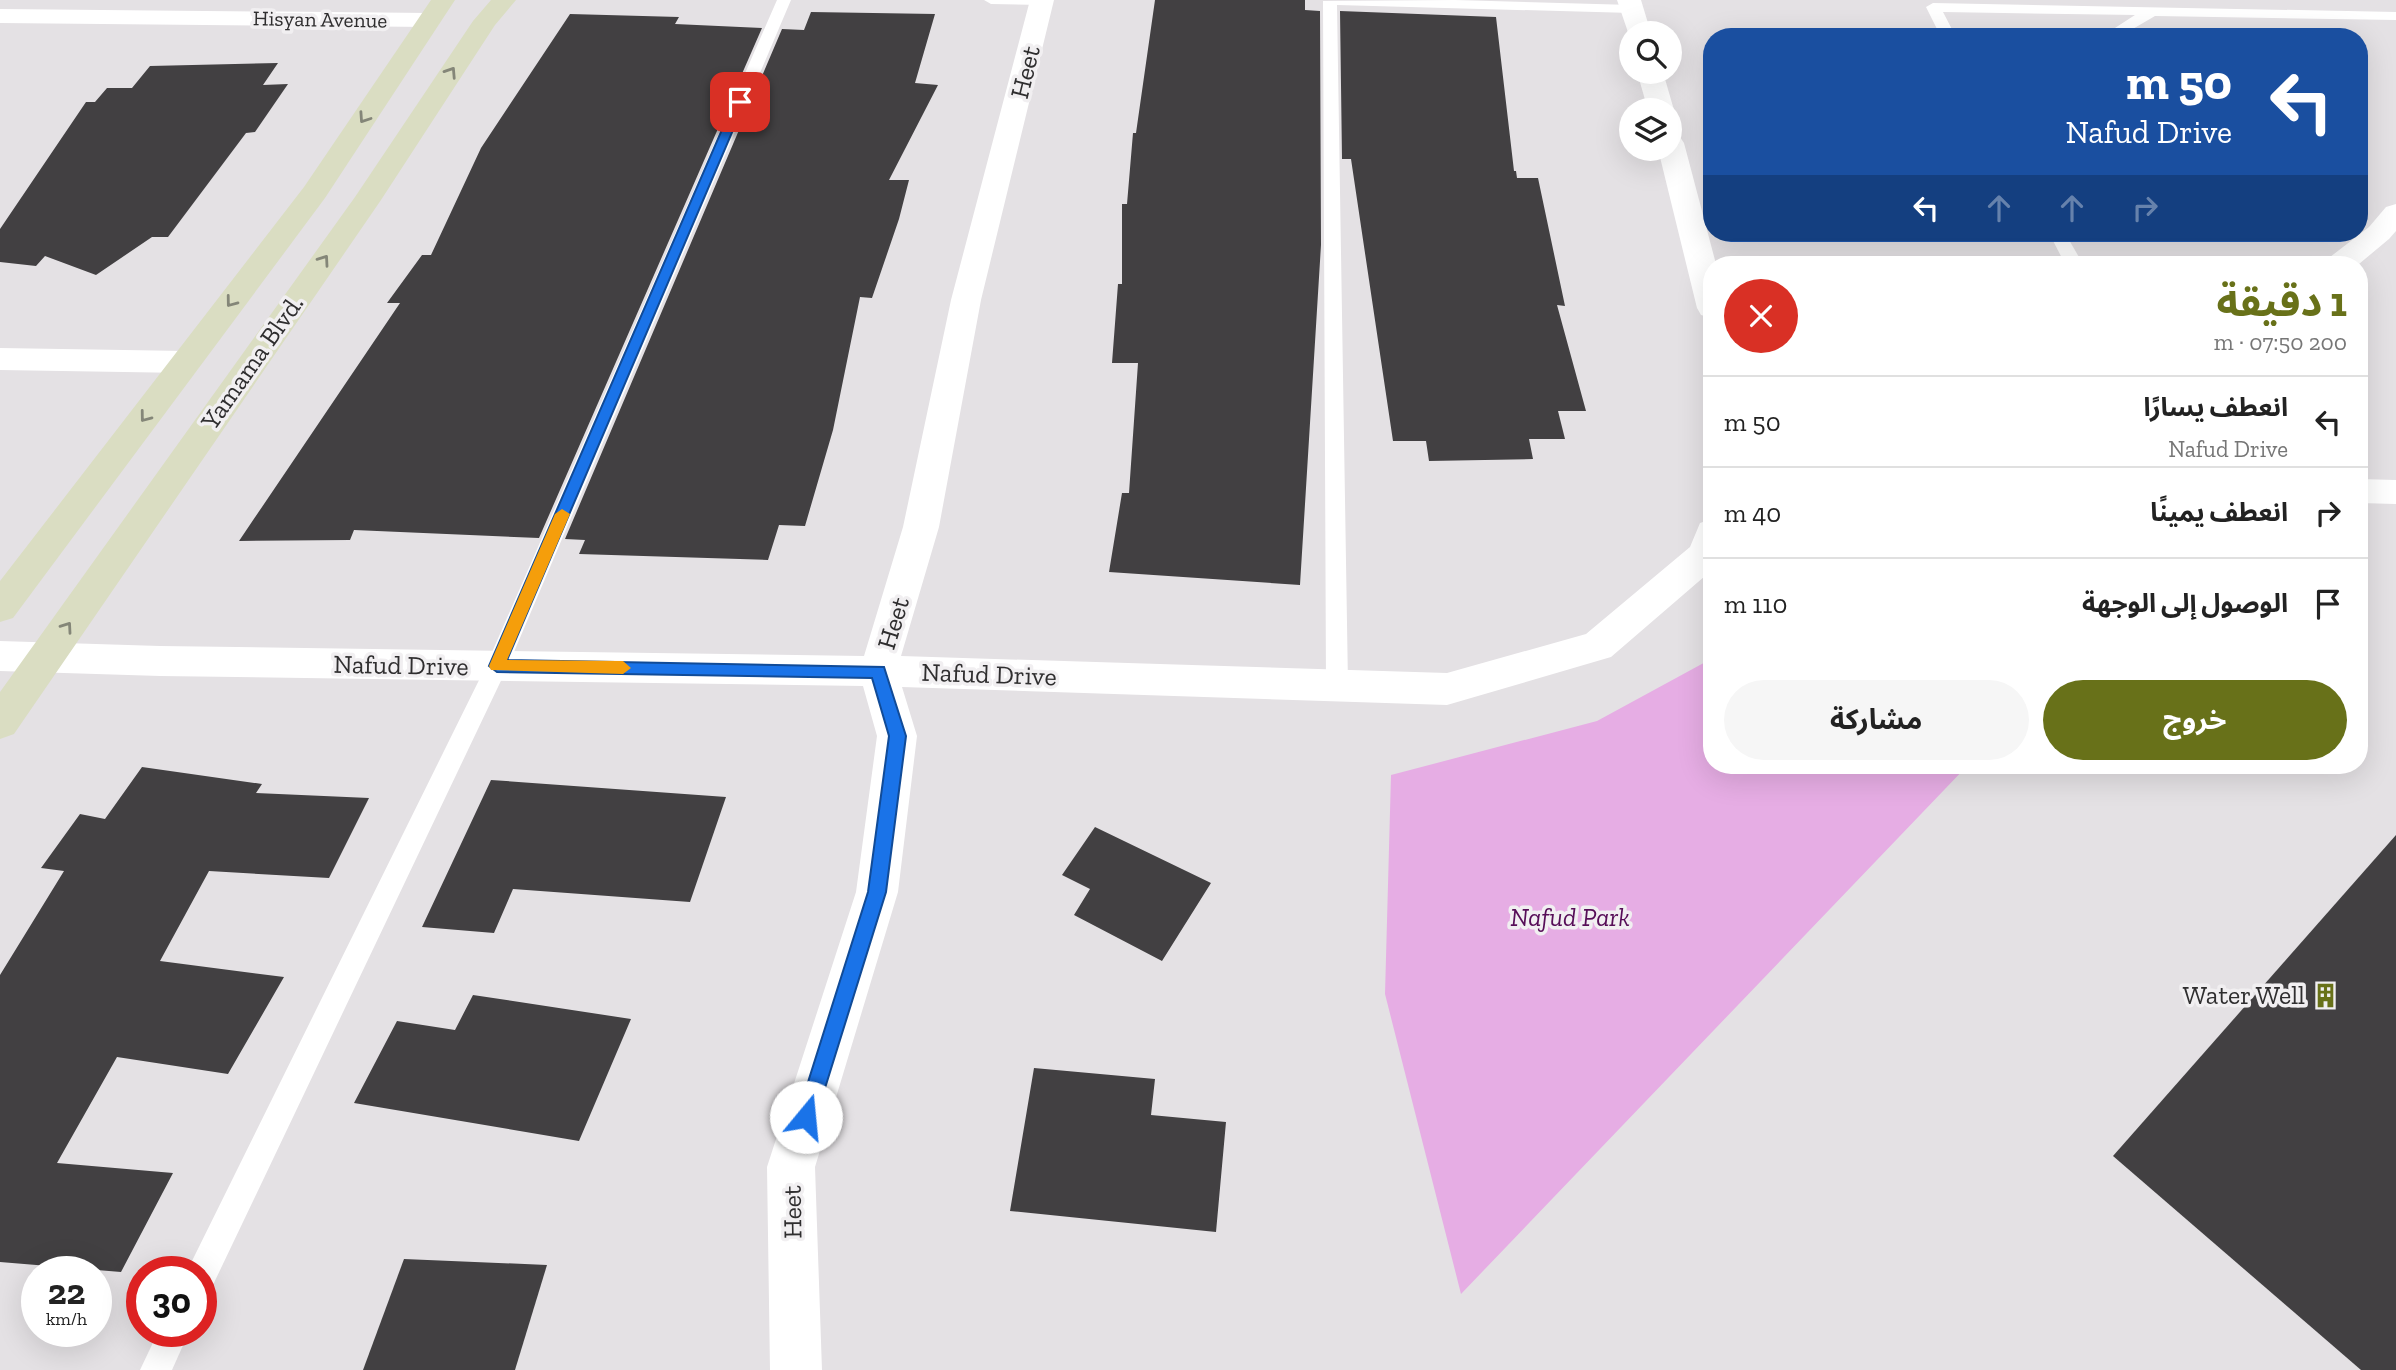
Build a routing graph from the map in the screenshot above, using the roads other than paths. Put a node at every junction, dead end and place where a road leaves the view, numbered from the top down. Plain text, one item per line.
1 (504, 0) edge
2 (784, 0) edge
3 (991, 0) edge
4 (1042, 0) edge
5 (1630, 5) edge
6 (436, 10) edge
7 (2153, 11) junction
8 (0, 16) edge
9 (2396, 16) edge
10 (1945, 28) edge
11 (2124, 28) edge
12 (1675, 161) edge
13 (2396, 213) edge
14 (2368, 242) edge
15 (2368, 242) edge
16 (2351, 256) edge
17 (1703, 273) edge
18 (0, 359) edge
19 (186, 362) junction
20 (2368, 491) edge
21 (2396, 492) edge
22 (1703, 557) edge
23 (0, 608) edge
24 (0, 656) edge
25 (45, 658) junction
26 (497, 666) junction
27 (878, 671) junction
28 (1337, 685) junction
29 (0, 723) edge
30 (211, 1256) edge
31 (167, 1347) edge
32 (156, 1370) edge
33 (796, 1370) edge

25 -> 1 main road, Yamama Blvd.
2 - 26 lane
3 - 4 lane
4 - 27 street, Heet
5 - 28 lane
6 - 8 street, Hisyan Avenue
6 -> 19 main road, Yamama Blvd.
7 - 9 lane
7 - 10 lane
7 - 11 lane
12 - 17 street
13 - 14 street
15 - 16 street
18 - 19 street
19 -> 23 main road, Yamama Blvd.
20 - 21 street
22 - 28 street, Nafud Drive
24 - 25 street, Nafud Drive
25 - 26 street, Nafud Drive
25 - 29 main road, Yamama Blvd.
26 - 27 street, Nafud Drive
26 - 30 lane
27 - 28 street, Nafud Drive
27 - 33 street, Heet
31 - 32 lane

